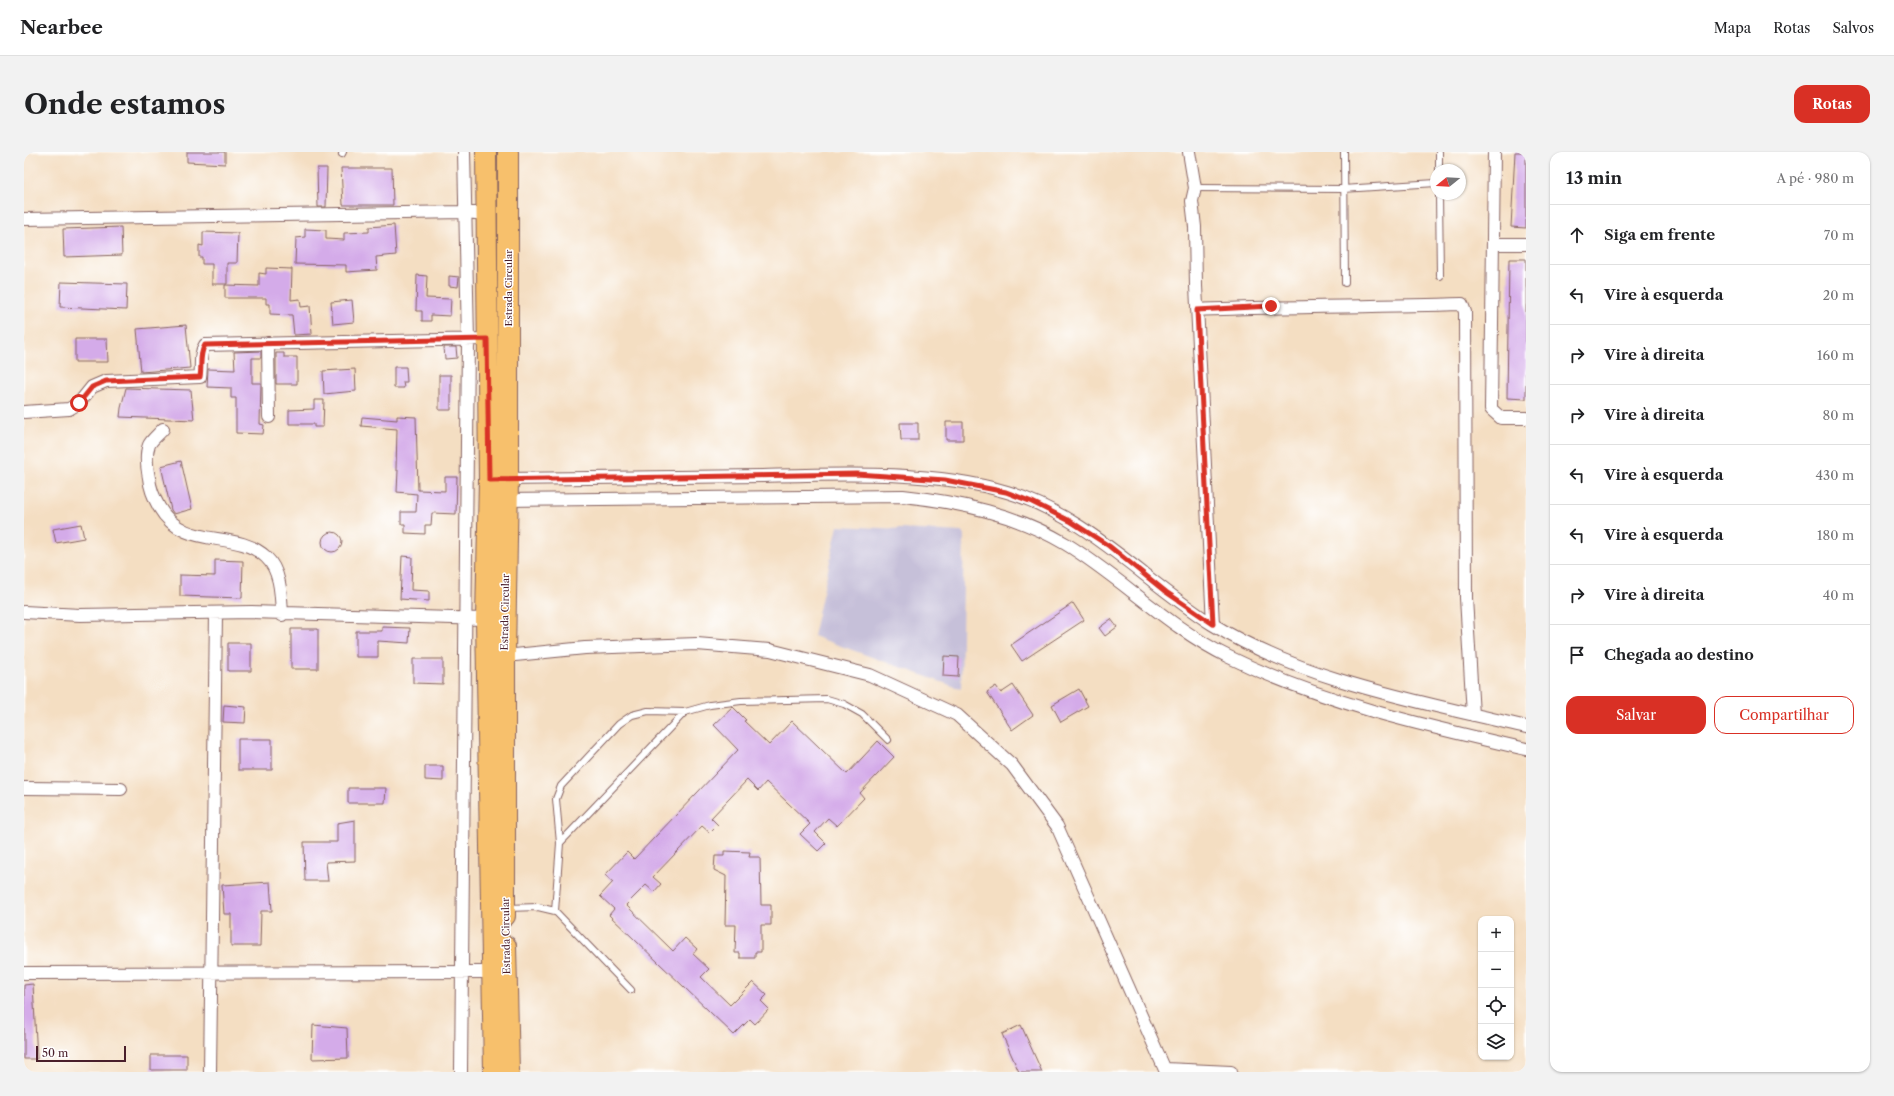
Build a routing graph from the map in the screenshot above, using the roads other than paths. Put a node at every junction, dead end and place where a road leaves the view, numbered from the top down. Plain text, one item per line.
1 (464, 152) edge
2 (486, 152) edge
3 (508, 152) edge
4 (1189, 152) edge
5 (1344, 152) edge
6 (1438, 152) edge
7 (1494, 152) edge
8 (1439, 164) edge
9 (1430, 182) edge
10 (1195, 188) junction
11 (1343, 189) junction
12 (1439, 200) edge
13 (465, 212) junction
14 (486, 214) junction
15 (24, 219) edge
16 (1493, 244) junction
17 (1526, 244) edge
18 (1440, 276) dead end
19 (1345, 283) dead end
20 (1197, 310) junction
21 (478, 339) junction
22 (268, 342) junction
23 (24, 412) edge
24 (268, 417) dead end
25 (1526, 418) edge
26 (163, 429) dead end
27 (498, 489) junction
28 (24, 612) edge
29 (216, 613) junction
30 (282, 614) junction
31 (465, 618) junction
32 (486, 619) junction
33 (1213, 624) junction
34 (505, 656) junction
35 (685, 712) junction
36 (1473, 714) junction
37 (1526, 727) edge
38 (888, 740) dead end
39 (1526, 749) edge
40 (24, 788) edge
41 (121, 789) dead end
42 (560, 843) junction
43 (505, 908) junction
44 (555, 911) junction
45 (463, 972) junction
46 (493, 972) junction
47 (24, 973) edge
48 (211, 973) junction
49 (631, 990) dead end
50 (1166, 1071) edge
51 (210, 1072) edge
52 (461, 1072) edge
53 (494, 1072) edge
54 (509, 1072) edge
55 (1231, 1072) edge

1 - 13 street
2 - 14 main road
3 - 27 main road, Estrada Circular
4 - 10 street
5 - 11 lane
6 - 8 lane
7 - 16 street
9 - 11 lane
10 - 11 lane
10 - 20 street
11 - 19 lane
12 - 18 lane
13 - 14 street
13 - 15 street
13 - 21 street
14 - 21 main road
16 - 17 street
16 - 25 street
20 - 33 street
20 - 36 street
21 - 22 street
21 - 27 main road
21 - 31 street
22 - 23 street
22 - 24 street
26 - 30 street
27 - 32 main road
27 - 33 street
27 - 34 main road, Estrada Circular
27 - 39 street
28 - 29 street
29 - 30 street
29 - 48 street
30 - 31 street
31 - 32 street
31 - 45 street
32 - 46 main road
33 - 36 street
34 - 43 main road, Estrada Circular
34 - 50 street
35 - 38 lane
35 - 42 lane
35 - 42 lane
36 - 37 street
40 - 41 street
42 - 44 lane
43 - 44 lane
43 - 54 main road, Estrada Circular
44 - 49 lane
45 - 46 street
45 - 48 street
45 - 52 street
46 - 53 main road
47 - 48 street
48 - 51 street
50 - 55 street

